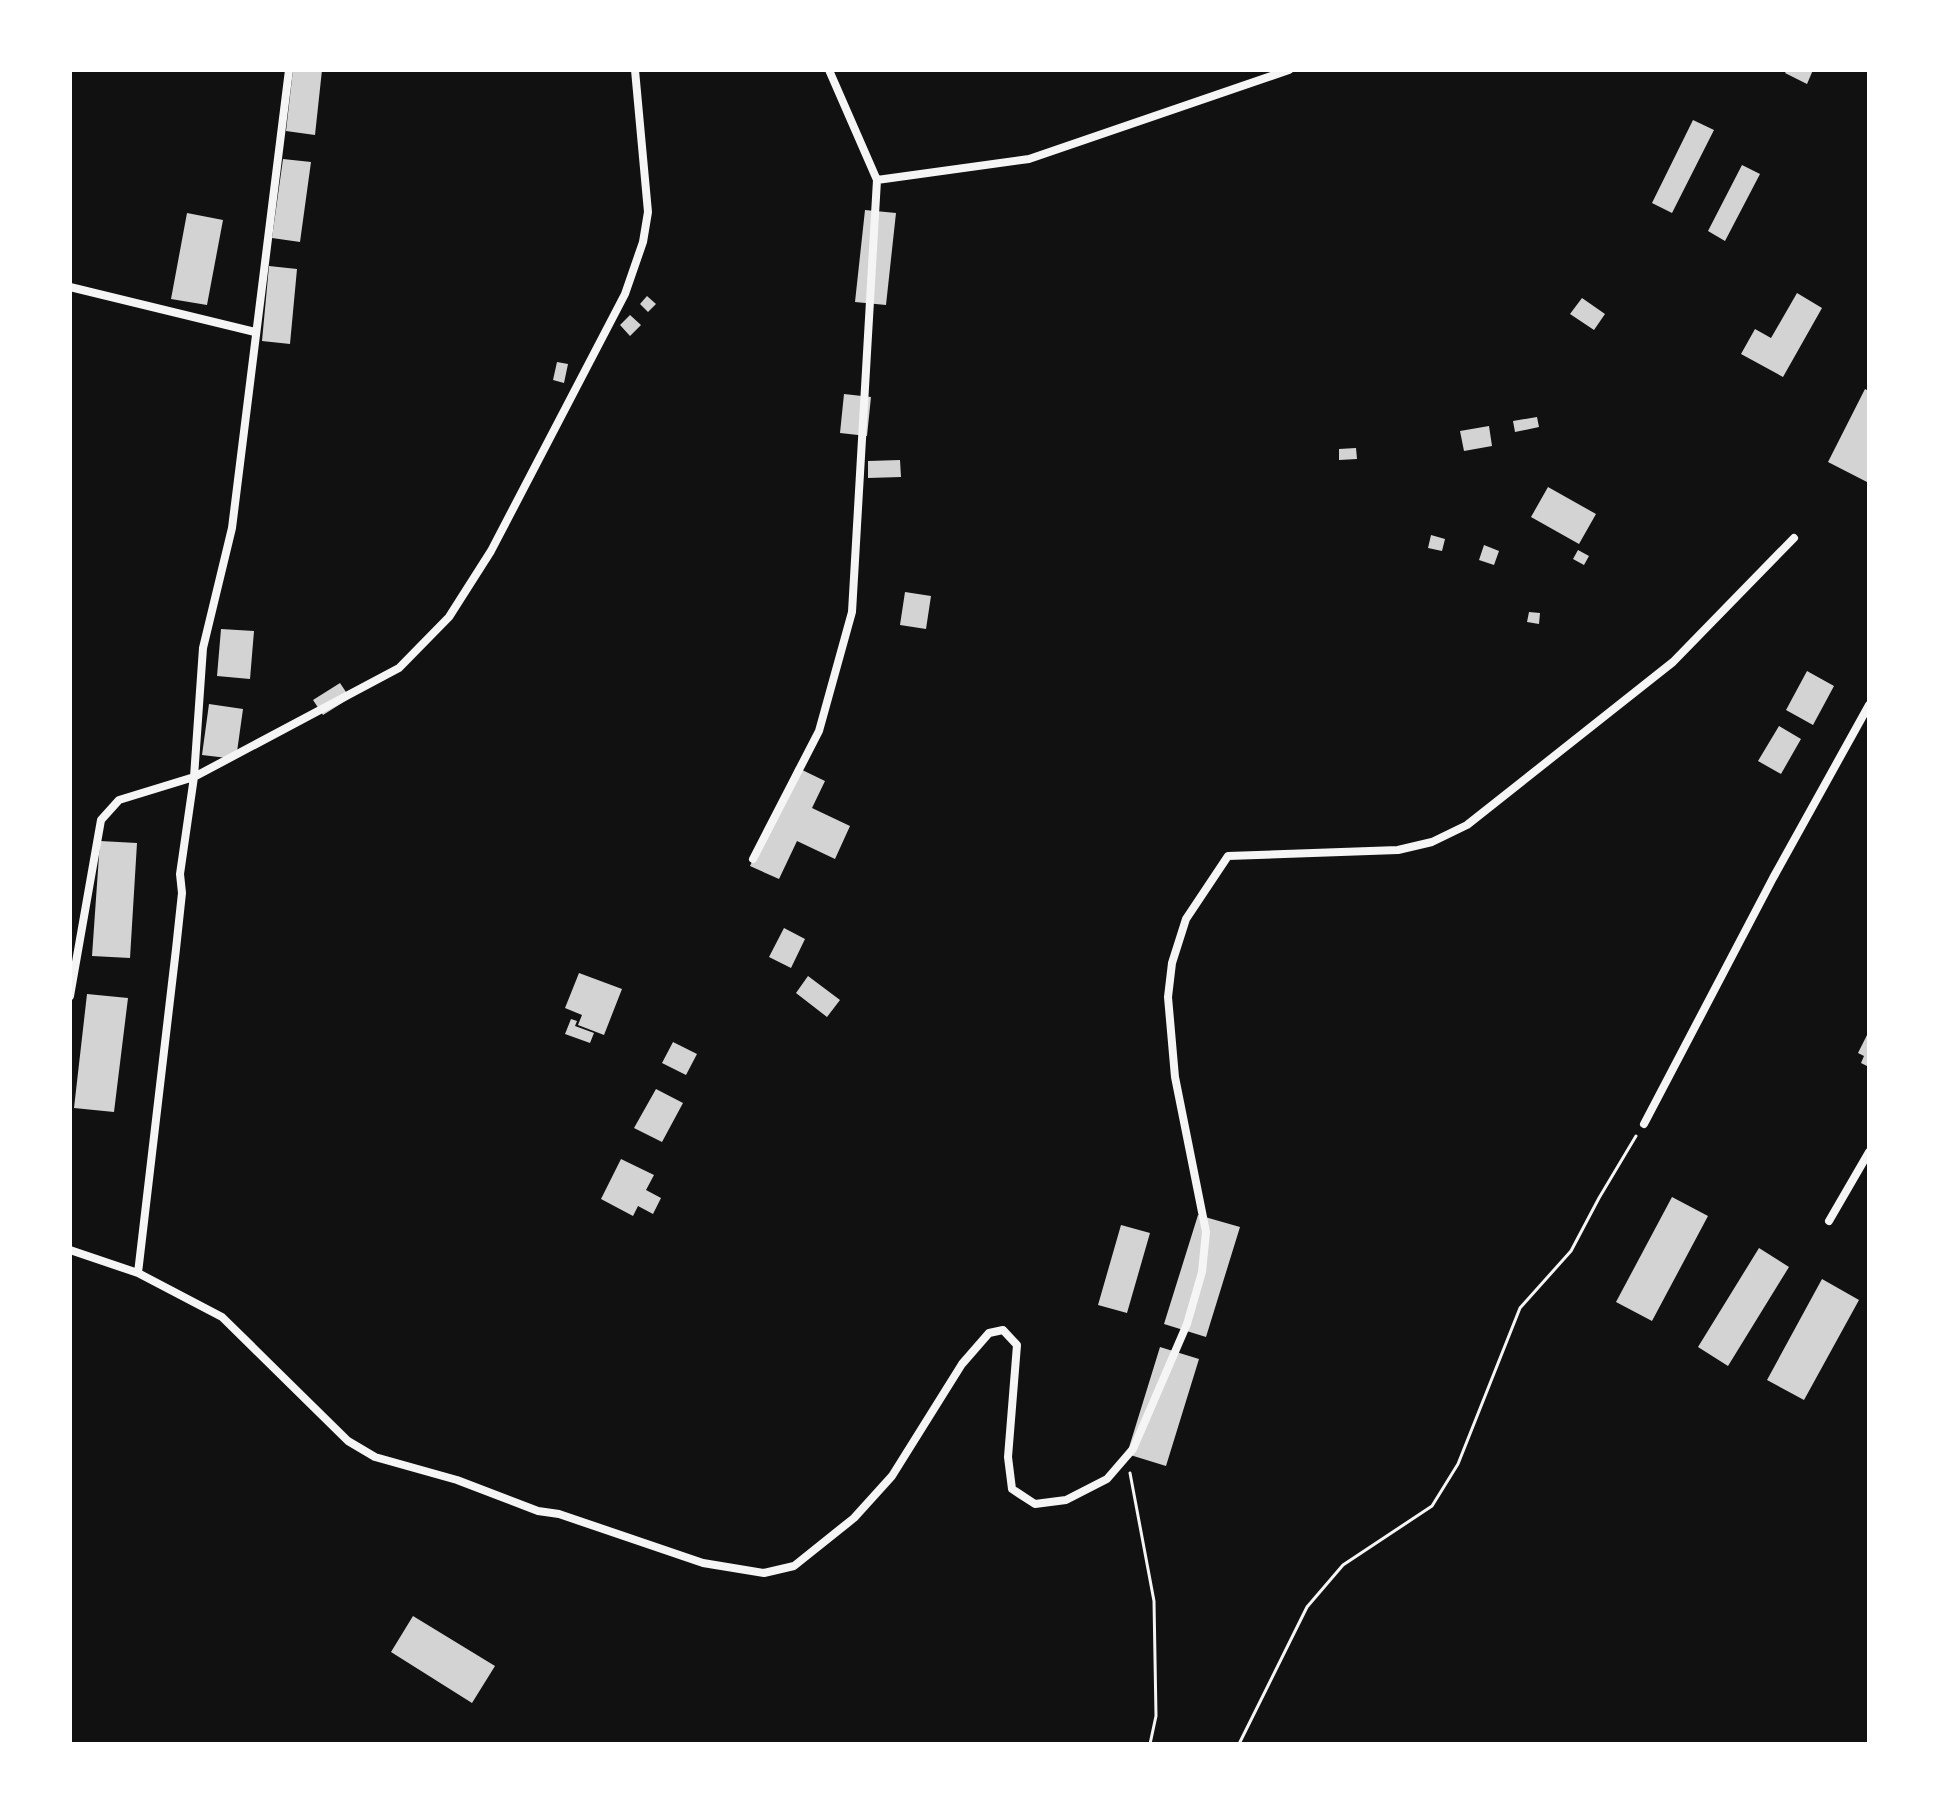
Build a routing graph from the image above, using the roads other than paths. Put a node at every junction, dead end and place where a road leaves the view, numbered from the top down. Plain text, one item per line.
1 (289, 70) edge
2 (635, 70) edge
3 (829, 70) edge
4 (1289, 70) edge
5 (877, 180) junction
6 (70, 287) edge
7 (255, 332) junction
8 (1794, 538) dead end
9 (1869, 705) edge
10 (194, 777) junction
11 (753, 859) dead end
12 (70, 996) edge
13 (1644, 1124) road end
14 (1869, 1152) edge
15 (1829, 1221) dead end
16 (70, 1250) edge
17 (138, 1273) junction

1 - 7 street
2 - 10 street
3 - 5 street
4 - 5 street
5 - 11 street
6 - 7 street
7 - 10 street
8 - 17 street
9 - 13 street
10 - 12 street
10 - 17 street
14 - 15 street
16 - 17 street

